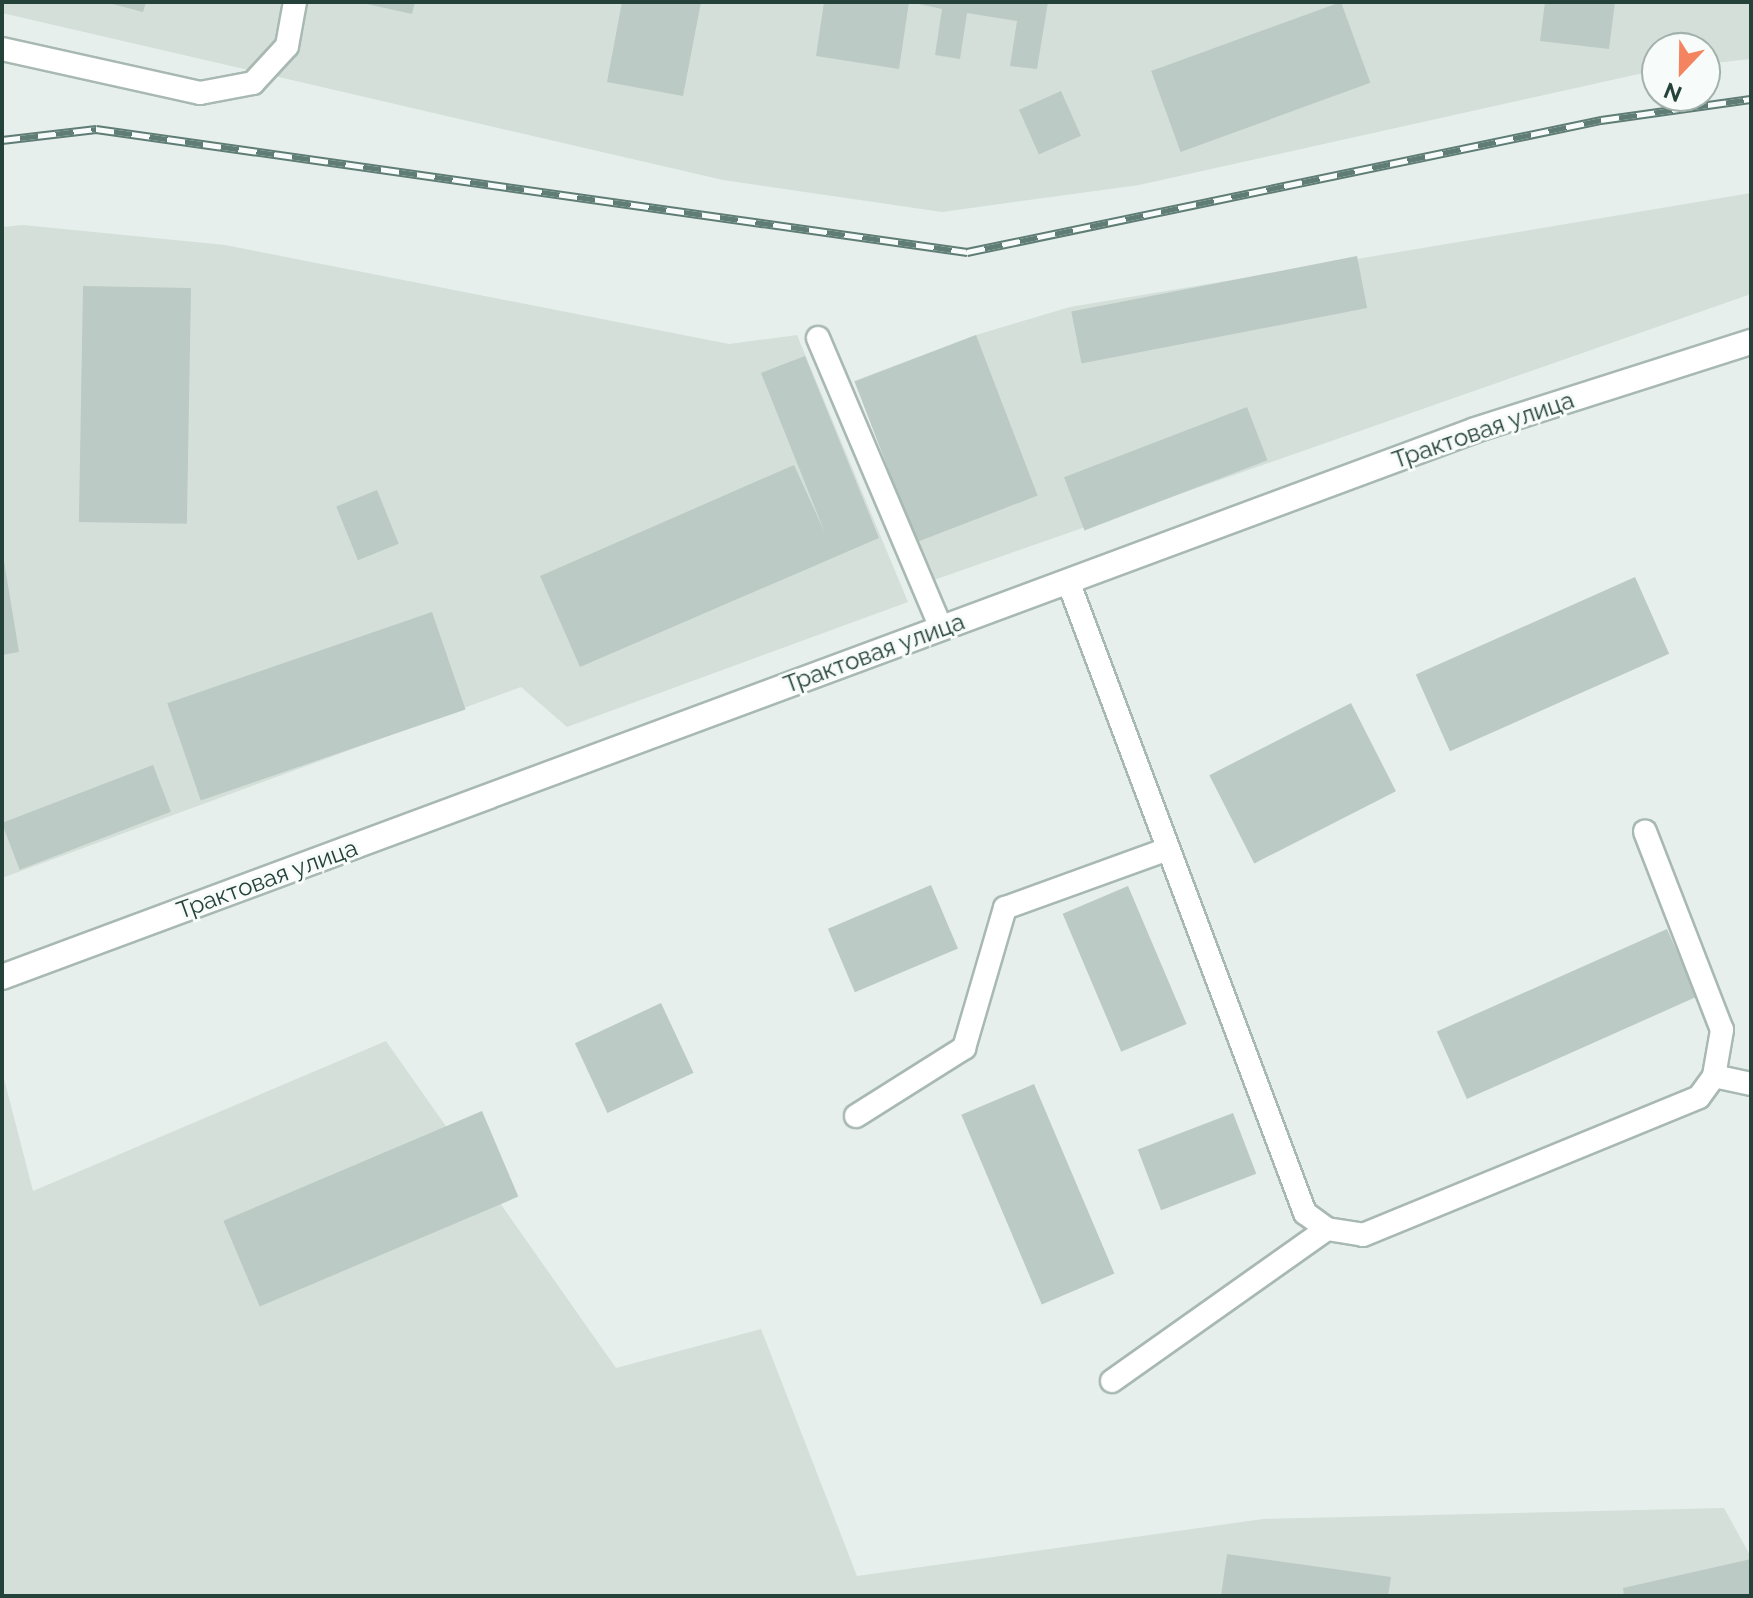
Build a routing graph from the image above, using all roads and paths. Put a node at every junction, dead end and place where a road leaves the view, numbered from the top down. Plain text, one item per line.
1 (295, 2) edge
2 (2, 49) edge
3 (818, 338) dead end
4 (1751, 342) edge
5 (1068, 581) junction
6 (941, 628) junction
7 (1645, 831) dead end
8 (1165, 850) junction
9 (2, 977) edge
10 (1714, 1076) junction
11 (1751, 1084) edge
12 (856, 1116) dead end
13 (1327, 1229) junction
14 (1112, 1381) dead end

1 - 2 lane
3 - 6 lane
4 - 5 main road, Трактовая улица
5 - 6 main road, Трактовая улица
5 - 8 lane
6 - 9 main road, Трактовая улица
7 - 10 lane
8 - 12 lane
8 - 13 lane
10 - 11 lane
10 - 13 lane
13 - 14 lane

